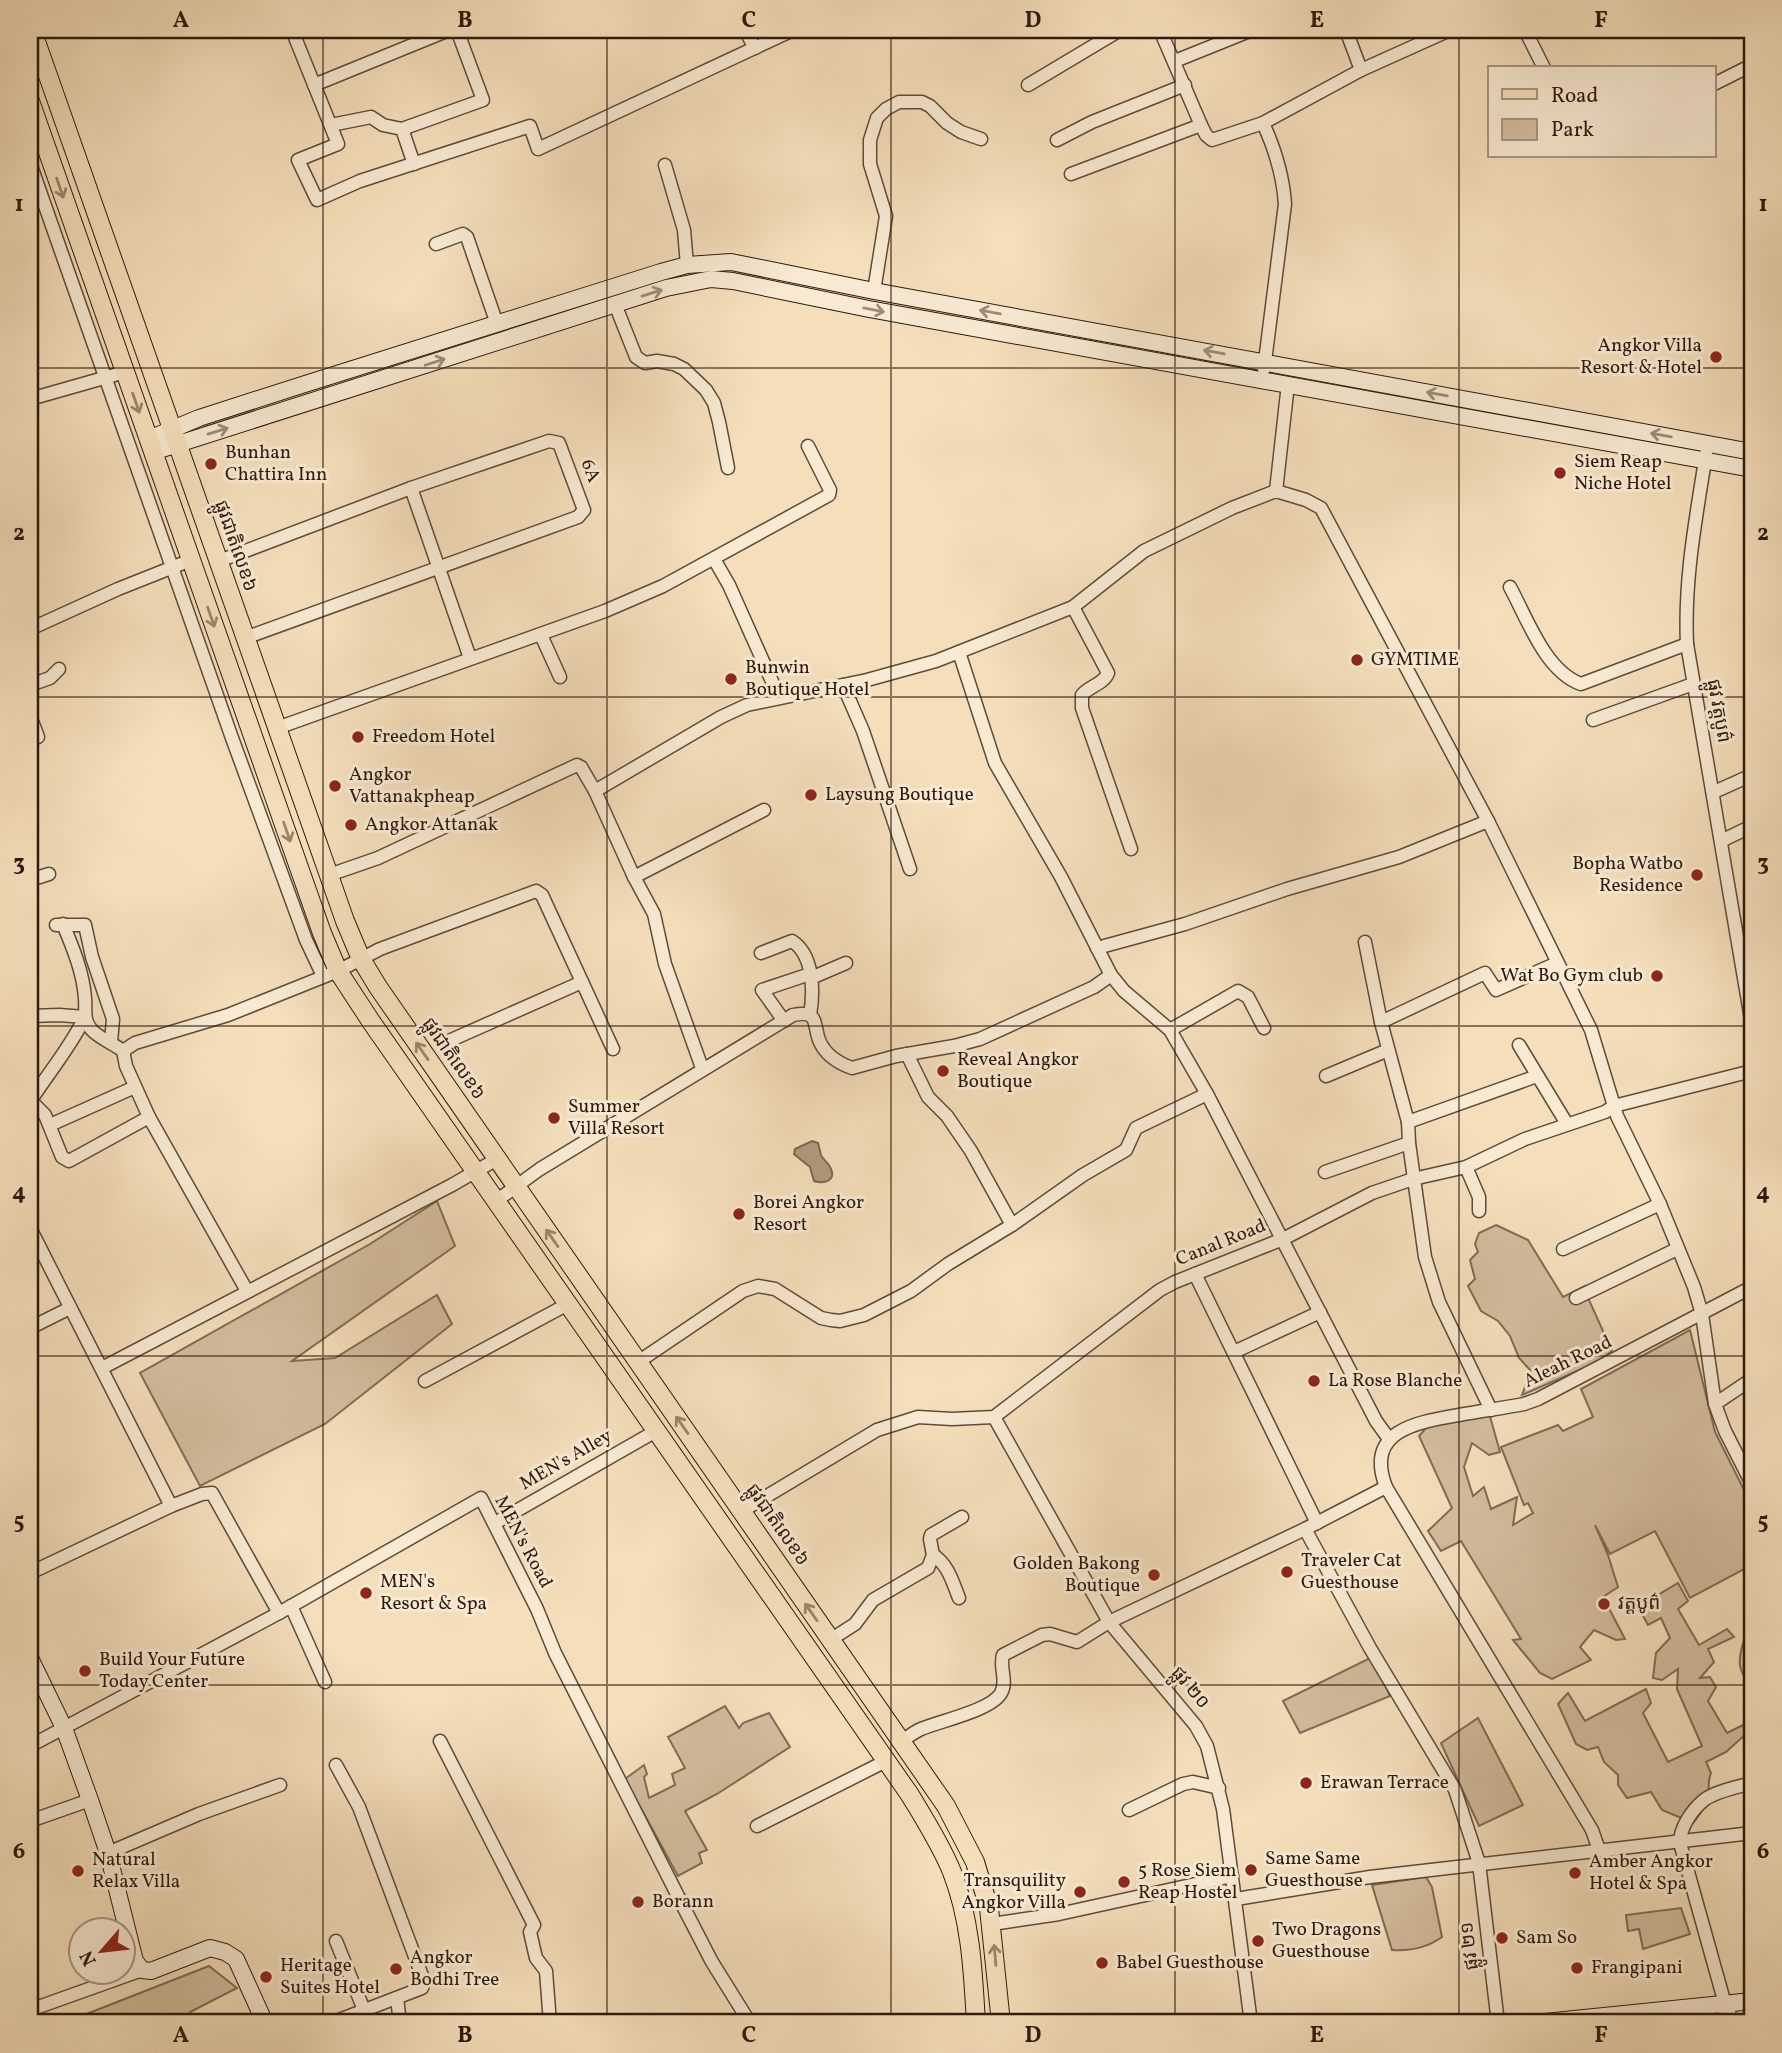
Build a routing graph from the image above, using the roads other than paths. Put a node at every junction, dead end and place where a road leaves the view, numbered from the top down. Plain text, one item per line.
1 (32, 30) edge
2 (292, 30) edge
3 (449, 30) edge
4 (457, 30) edge
5 (745, 30) edge
6 (793, 30) edge
7 (1120, 30) edge
8 (1160, 30) edge
9 (1252, 30) edge
10 (1346, 30) edge
11 (1450, 30) edge
12 (1525, 30) edge
13 (755, 48) junction
14 (1175, 61) junction
15 (1752, 65) edge
16 (1543, 66) edge
17 (1361, 70) junction
18 (1716, 83) edge
19 (314, 85) junction
20 (1028, 85) dead end
21 (1185, 85) junction
22 (30, 100) edge
23 (1263, 123) junction
24 (331, 125) junction
25 (1201, 125) junction
26 (402, 128) junction
27 (981, 139) dead end
28 (1057, 140) dead end
29 (51, 161) junction
30 (414, 164) junction
31 (665, 165) dead end
32 (31, 166) edge
33 (1071, 174) dead end
34 (436, 244) dead end
35 (687, 265) junction
36 (92, 277) junction
37 (72, 284) junction
38 (874, 291) junction
39 (615, 304) junction
40 (497, 324) junction
41 (1265, 362) junction
42 (125, 372) junction
43 (105, 378) junction
44 (1263, 379) junction
45 (1288, 384) junction
46 (30, 399) edge
47 (174, 437) junction
48 (1708, 444) junction
49 (151, 445) junction
50 (807, 446) dead end
51 (1752, 452) edge
52 (1705, 461) junction
53 (728, 468) dead end
54 (1752, 470) edge
55 (411, 488) junction
56 (1276, 491) junction
57 (714, 559) junction
58 (191, 560) junction
59 (219, 561) junction
60 (172, 569) junction
61 (438, 569) junction
62 (1510, 587) dead end
63 (1073, 607) junction
64 (30, 629) edge
65 (541, 635) junction
66 (245, 638) junction
67 (1687, 644) junction
68 (959, 652) junction
69 (470, 658) junction
70 (59, 669) dead end
71 (560, 677) dead end
72 (1693, 684) junction
73 (30, 685) edge
74 (843, 685) junction
75 (779, 697) junction
76 (30, 716) edge
77 (1593, 720) dead end
78 (277, 728) junction
79 (38, 737) dead end
80 (1752, 775) edge
81 (595, 791) junction
82 (1714, 792) junction
83 (764, 810) dead end
84 (1488, 821) junction
85 (1752, 826) edge
86 (1721, 841) junction
87 (1131, 849) dead end
88 (911, 869) dead end
89 (49, 874) dead end
90 (329, 875) junction
91 (634, 877) junction
92 (30, 880) edge
93 (1365, 942) dead end
94 (1097, 948) junction
95 (761, 953) dead end
96 (360, 958) junction
97 (846, 963) dead end
98 (1557, 963) junction
99 (331, 974) junction
100 (1111, 975) junction
101 (811, 976) junction
102 (1748, 977) edge
103 (582, 982) junction
104 (810, 1015) junction
105 (30, 1016) edge
106 (85, 1017) junction
107 (784, 1021) junction
108 (1381, 1022) junction
109 (1752, 1025) edge
110 (1264, 1028) dead end
111 (1170, 1030) junction
112 (111, 1042) junction
113 (442, 1044) dead end
114 (1520, 1045) dead end
115 (614, 1049) dead end
116 (1388, 1050) junction
117 (122, 1051) junction
118 (907, 1054) junction
119 (702, 1068) junction
120 (1752, 1071) edge
121 (1326, 1076) dead end
122 (1537, 1076) junction
123 (135, 1087) junction
124 (1207, 1094) junction
125 (30, 1100) edge
126 (1614, 1105) junction
127 (149, 1118) junction
128 (1408, 1122) junction
129 (1567, 1124) junction
130 (50, 1125) junction
131 (1409, 1143) junction
132 (497, 1158) junction
133 (1466, 1167) junction
134 (476, 1172) junction
135 (1325, 1172) dead end
136 (1413, 1179) junction
137 (515, 1185) junction
138 (496, 1201) junction
139 (1660, 1204) junction
140 (1479, 1211) dead end
141 (1012, 1225) junction
142 (30, 1228) edge
143 (1283, 1239) junction
144 (35, 1249) edge
145 (1563, 1249) dead end
146 (1677, 1249) junction
147 (1195, 1274) junction
148 (1752, 1287) edge
149 (247, 1291) junction
150 (1576, 1298) dead end
151 (568, 1304) junction
152 (70, 1308) junction
153 (1320, 1312) junction
154 (1702, 1314) junction
155 (30, 1328) edge
156 (1234, 1352) junction
157 (638, 1362) junction
158 (102, 1368) junction
159 (1752, 1379) edge
160 (425, 1381) dead end
161 (1715, 1404) junction
162 (1491, 1410) junction
163 (994, 1417) junction
164 (656, 1431) junction
165 (1389, 1439) junction
166 (1752, 1484) edge
167 (1387, 1487) junction
168 (171, 1506) junction
169 (742, 1511) junction
170 (962, 1517) dead end
171 (495, 1523) junction
172 (1311, 1526) junction
173 (933, 1555) junction
174 (30, 1573) edge
175 (959, 1598) dead end
176 (291, 1606) junction
177 (279, 1614) junction
178 (1109, 1622) junction
179 (831, 1640) junction
180 (30, 1658) edge
181 (325, 1682) dead end
182 (64, 1728) junction
183 (440, 1741) dead end
184 (902, 1741) junction
185 (30, 1746) edge
186 (886, 1761) junction
187 (337, 1765) dead end
188 (1752, 1783) edge
189 (280, 1785) dead end
190 (1219, 1788) junction
191 (90, 1800) junction
192 (1129, 1810) dead end
193 (30, 1821) edge
194 (757, 1826) dead end
195 (1752, 1833) edge
196 (1681, 1843) junction
197 (1600, 1850) junction
198 (108, 1853) junction
199 (1479, 1863) junction
200 (1232, 1877) junction
201 (1236, 1899) junction
202 (992, 1924) junction
203 (336, 1941) dead end
204 (142, 1970) junction
205 (397, 1998) junction
206 (1752, 2001) edge
207 (1725, 2004) junction
208 (30, 2010) edge
209 (364, 2010) junction
210 (265, 2023) edge
211 (331, 2023) edge
212 (400, 2023) edge
213 (550, 2023) edge
214 (750, 2023) edge
215 (976, 2023) edge
216 (1001, 2023) edge
217 (1251, 2023) edge
218 (1498, 2023) edge
219 (1535, 2023) edge
220 (1730, 2023) edge

1 - 47 main road, ផ្លូវជាតិលេខ៦
2 - 19 street
3 - 19 street
4 - 26 street
5 - 13 street
6 - 13 street
7 - 20 street
8 - 14 street
9 - 14 street
10 - 17 street
11 - 17 street
12 - 16 street
13 - 30 street
14 - 21 street
15 - 18 street
17 - 23 street
19 - 24 street
21 - 25 street
21 - 28 street
22 - 29 main road
23 - 25 street
23 - 41 street
24 - 26 street
24 - 30 street
25 - 33 street
26 - 30 street
27 - 38 street
29 - 32 street
29 -> 36 main road
31 - 35 street
32 - 37 street
34 - 40 street
35 - 38 main road
35 - 40 main road
36 - 37 street
36 - 42 main road
37 - 43 street
41 -> 38 main road
39 -> 44 main road
47 -> 39 main road
39 - 53 street
40 - 47 main road
41 - 44 street
48 -> 41 main road
42 - 43 street
42 -> 49 main road
43 - 46 street
43 - 60 street
44 - 45 main road
45 - 52 main road
45 - 56 street
47 - 49 main road
47 - 59 main road, ផ្លូវជាតិលេខ៦
48 - 51 main road
48 - 52 street, ផ្លូវ វត្តបូព៌
49 - 58 main road
50 - 57 street
52 - 54 main road
52 - 67 street, ផ្លូវ វត្តបូព៌
55 - 59 street, 6A
55 - 61 street
55 - 61 street, 6A
56 - 63 street
56 - 84 street
57 - 65 street
57 - 75 street
58 - 60 street
58 -> 99 main road
59 - 66 main road, ផ្លូវជាតិលេខ៦
60 - 64 street
60 - 99 street
61 - 66 street, 6A
61 - 69 street
62 - 67 street
63 - 68 street
63 - 87 street
65 - 69 street
65 - 71 street
66 - 78 main road, ផ្លូវជាតិលេខ៦
67 - 72 street, ផ្លូវ វត្តបូព៌
68 - 74 street
68 - 94 street
69 - 78 street
70 - 73 street
72 - 77 street
72 - 82 street, ផ្លូវ វត្តបូព៌
74 - 75 street
74 - 88 street
75 - 81 street
76 - 79 street
78 - 90 main road, ផ្លូវជាតិលេខ៦
80 - 82 street
81 - 90 street
81 - 91 street
82 - 86 street, ផ្លូវ វត្តបូព៌
83 - 91 street
84 - 94 street
84 - 98 street
85 - 86 street
86 - 102 street, ផ្លូវ វត្តបូព៌
89 - 92 street
90 - 96 main road, ផ្លូវជាតិលេខ៦
91 - 119 street
93 - 108 street
94 - 100 street
95 - 101 street
96 - 99 street
96 - 103 street
132 -> 96 main road, ផ្លូវជាតិលេខ៦
97 - 101 street
98 - 108 street
98 - 126 street
99 - 117 street
99 - 134 main road
100 - 111 street
100 - 118 street
101 - 104 street
101 - 107 street
102 - 109 street, ផ្លូវ វត្តបូព៌
103 - 113 street
103 - 115 street
104 - 107 street
104 - 118 street
105 - 106 street
106 - 112 street
106 - 112 street
106 - 125 street
107 - 119 street
108 - 116 street
110 - 111 street
111 - 124 street
112 - 117 street
114 - 122 street
116 - 121 street
116 - 128 street
117 - 123 street
118 - 141 street
119 - 137 street
120 - 126 street, Canal Road
122 - 128 street
122 - 129 street
123 - 127 street
123 - 130 street
124 - 141 street
124 - 143 street
125 - 130 street
126 - 129 street, Canal Road
126 - 139 street
127 - 130 street
127 - 149 street
128 - 131 street
129 - 133 street, Canal Road
131 - 135 street
131 - 136 street
132 - 134 street
132 - 137 main road, ផ្លូវជាតិលេខ៦
133 - 136 street, Canal Road
133 - 140 street
134 - 138 main road
134 - 149 street
136 - 143 street, Canal Road
136 - 162 street
137 - 138 street
157 -> 137 main road, ផ្លូវជាតិលេខ៦
138 - 151 main road
139 - 145 street
139 - 146 street
141 - 157 street
142 - 144 street
143 - 147 street, Canal Road
143 - 153 street
144 - 152 street
146 - 150 street
146 - 154 street
147 - 156 street, ផ្លូវ ២១
147 - 163 street, Canal Road
148 - 154 street, Aleah Road
149 - 158 street
151 - 160 street
151 - 164 main road
152 - 155 street
152 - 158 street
153 - 156 street
153 - 165 street
154 - 161 street
154 - 162 street, Aleah Road
156 - 172 street, ផ្លូវ ២១
169 -> 157 main road, ផ្លូវជាតិលេខ៦
158 - 168 street
159 - 161 street
161 - 166 street
162 - 165 street, Aleah Road
163 - 169 street
163 - 178 street, ផ្លូវ ២០
164 - 171 street, MEN's Alley
164 - 186 main road
165 - 167 street
167 - 172 street
167 - 197 street
168 - 174 street
168 - 177 street
179 -> 169 main road, ផ្លូវជាតិលេខ៦
170 - 173 street
171 - 176 street, MEN's Road
171 - 214 street, MEN's Road
172 - 178 street
172 - 199 street, ផ្លូវ ២១
173 - 175 street
173 - 179 street
176 - 177 street, MEN's Road
176 - 181 street
177 - 182 street, MEN's Road
178 - 184 street
178 - 190 street, ផ្លូវ ២០
179 - 184 main road, ផ្លូវជាតិលេខ៦
180 - 182 main road
182 - 185 street, MEN's Road
182 - 191 main road
183 - 213 street
184 - 202 main road, ផ្លូវជាតិលេខ៦
186 - 194 street
186 - 215 main road
187 - 205 street
188 - 196 street
189 - 198 street
190 - 192 street
190 - 200 street, ផ្លូវ ២០
191 - 193 street
191 - 198 main road
195 - 196 street
196 - 197 street
196 - 207 street
197 - 199 street
198 - 204 main road
199 - 201 street
199 - 218 street, ផ្លូវ ២១
200 - 201 street, ផ្លូវ ២០
200 - 202 street
201 - 217 street, ផ្លូវ ២០
216 -> 202 main road, ផ្លូវជាតិលេខ៦
203 - 209 street
204 - 208 street
204 - 210 main road
205 - 209 street
205 - 212 street
206 - 207 main road
207 - 219 main road
207 - 220 main road
209 - 211 street

